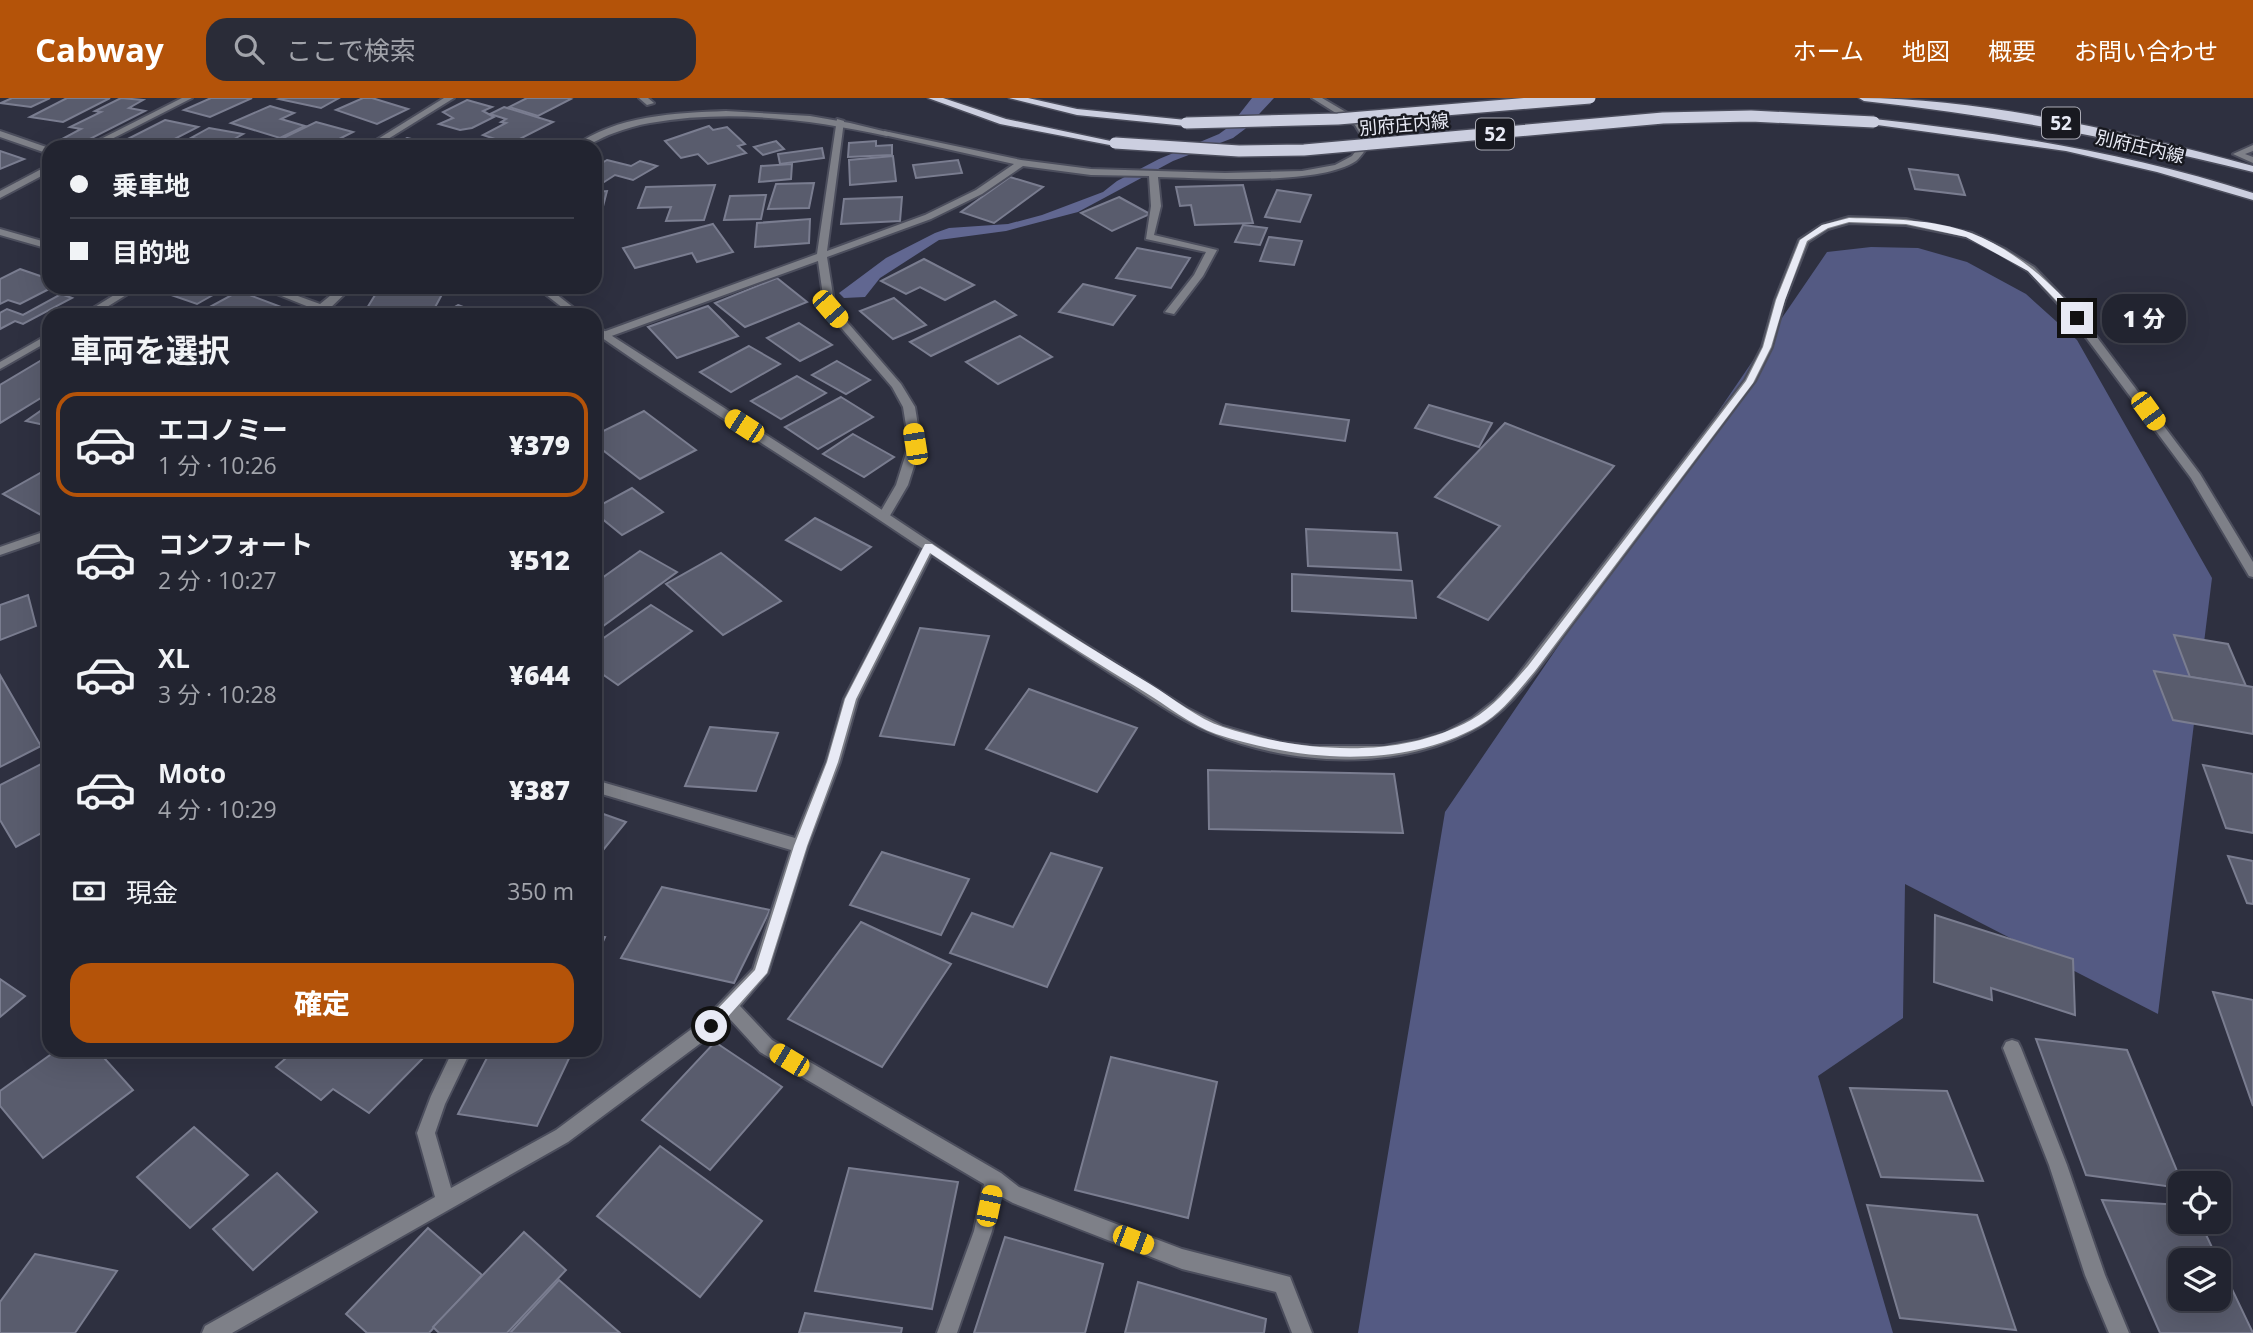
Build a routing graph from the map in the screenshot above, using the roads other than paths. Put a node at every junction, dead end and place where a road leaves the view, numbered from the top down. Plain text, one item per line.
1 (188, 98) edge
2 (450, 98) edge
3 (933, 98) edge
4 (1014, 98) edge
5 (1316, 98) edge
6 (1590, 98) edge
7 (1864, 98) edge
8 (647, 101) edge
9 (661, 102) dead end
10 (752, 104) dead end
11 (639, 107) dead end
12 (840, 121) junction
13 (608, 122) dead end
14 (0, 134) edge
15 (103, 140) edge
16 (381, 140) edge
17 (584, 140) edge
18 (2253, 148) edge
19 (42, 149) edge
20 (2253, 160) edge
21 (1021, 163) junction
22 (2253, 169) edge
23 (42, 172) edge
24 (1153, 175) junction
25 (0, 195) edge
26 (2253, 197) edge
27 (0, 232) edge
28 (42, 244) edge
29 (822, 254) junction
30 (122, 294) edge
31 (279, 294) edge
32 (339, 294) edge
33 (550, 294) edge
34 (99, 308) edge
35 (309, 308) edge
36 (323, 308) edge
37 (569, 308) edge
38 (1170, 312) dead end
39 (602, 333) edge
40 (602, 337) edge
41 (42, 341) edge
42 (0, 366) edge
43 (884, 516) junction
44 (42, 536) edge
45 (929, 547) junction
46 (0, 551) edge
47 (2253, 573) edge
48 (602, 788) edge
49 (800, 846) junction
50 (729, 1006) junction
51 (2012, 1048) dead end
52 (459, 1057) edge
53 (994, 1180) junction
54 (446, 1201) junction
55 (212, 1333) edge
56 (947, 1333) edge
57 (1302, 1333) edge
58 (2119, 1333) edge

1 - 15 street
2 - 16 street
3 - 26 main road, 別府庄内線 / 52, bridge
4 - 6 main road, 別府庄内線 / 52, bridge
5 - 24 street
7 - 22 main road, 別府庄内線 / 52
8 - 9 street
8 - 11 street
10 - 12 street
12 - 21 street
12 - 29 street
13 - 17 street
14 - 19 street
18 - 20 street
21 - 24 street
21 - 29 street
23 - 25 street
24 - 38 street
27 - 28 street
29 - 39 street
29 - 43 street
30 - 34 street
31 - 35 street
32 - 36 street
33 - 37 street
40 - 43 street
41 - 42 street
43 - 45 street
44 - 46 street
45 - 47 street
45 - 49 street
48 - 49 street
49 - 50 street
50 - 53 street
50 - 54 street
51 - 58 street
52 - 54 street
53 - 56 street
53 - 57 street
54 - 55 street

